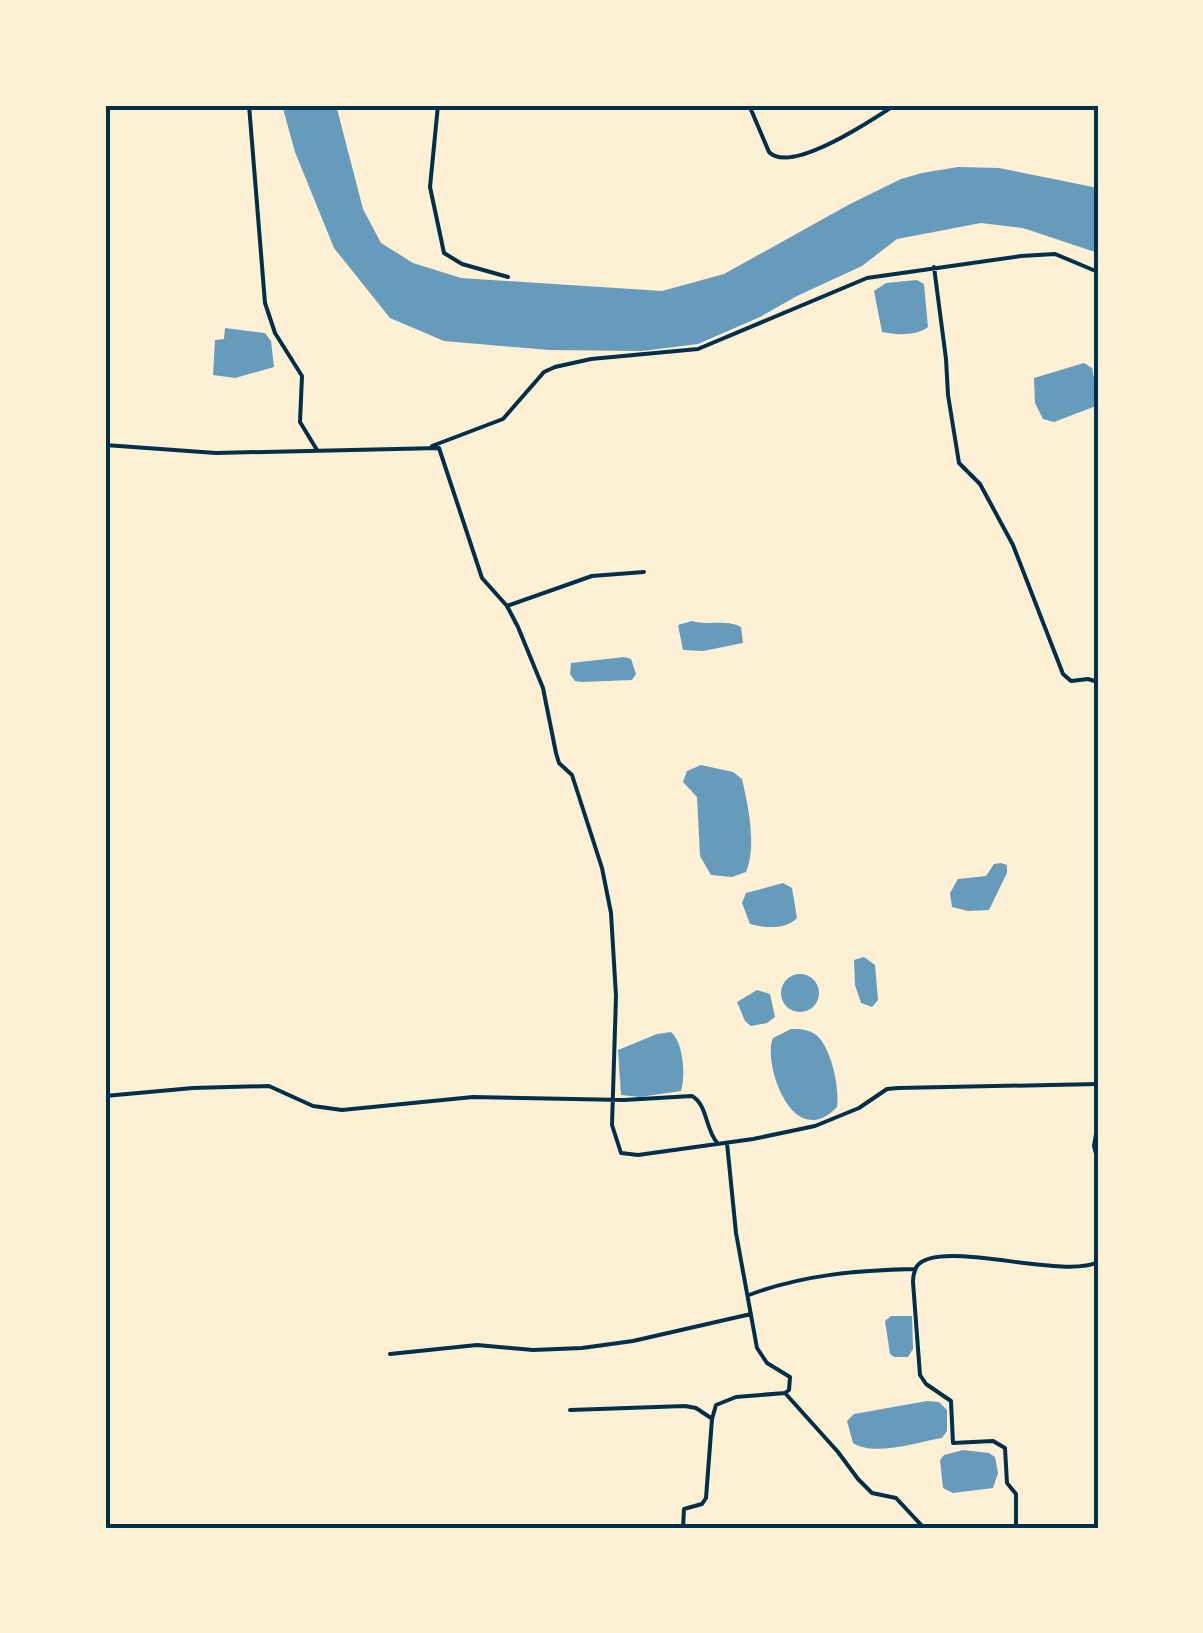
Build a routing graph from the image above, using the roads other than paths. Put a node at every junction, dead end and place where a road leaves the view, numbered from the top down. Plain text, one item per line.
1 (249, 105) edge
2 (438, 105) edge
3 (749, 105) edge
4 (895, 105) edge
5 (886, 108) edge
6 (934, 268) junction
7 (1098, 272) edge
8 (508, 277) dead end
9 (105, 445) edge
10 (432, 446) junction
11 (317, 450) junction
12 (644, 572) dead end
13 (506, 606) junction
14 (1098, 682) edge
15 (1098, 1084) edge
16 (105, 1096) edge
17 (612, 1100) junction
18 (1098, 1122) edge
19 (727, 1142) junction
20 (718, 1144) junction
21 (1098, 1162) edge
22 (1098, 1262) edge
23 (915, 1270) junction
24 (749, 1295) junction
25 (751, 1314) junction
26 (390, 1354) dead end
27 (785, 1393) junction
28 (570, 1410) dead end
29 (712, 1419) junction
30 (683, 1528) edge
31 (924, 1528) edge
32 (1016, 1528) edge

1 - 11 street
2 - 8 street
3 - 5 street
4 - 5 street
6 - 7 street
6 - 10 street
6 - 14 street
9 - 11 street
10 - 11 street
10 - 13 street
12 - 13 street
13 - 17 street
15 - 19 street
16 - 17 street
17 - 20 street
17 - 20 street
18 - 21 street
19 - 20 street
19 - 24 street
22 - 23 street
23 - 24 street
23 - 32 street
24 - 25 street
25 - 26 street
25 - 27 street
27 - 29 street
27 - 31 street
28 - 29 street
29 - 30 street

